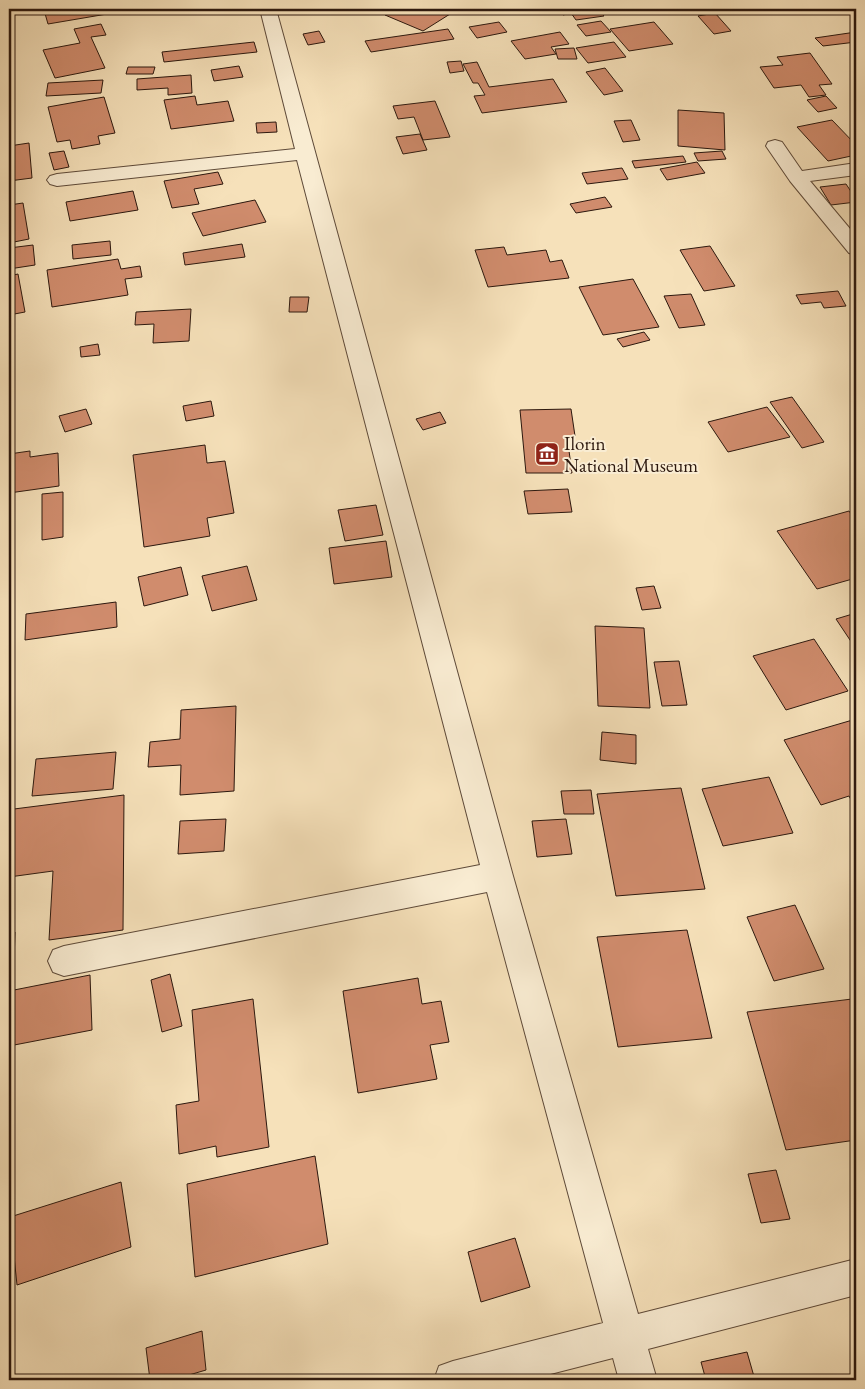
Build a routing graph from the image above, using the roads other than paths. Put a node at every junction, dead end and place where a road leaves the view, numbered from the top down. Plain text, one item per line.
1 (268, 9) edge
2 (775, 146) dead end
3 (305, 154) junction
4 (856, 168) edge
5 (797, 177) junction
6 (57, 180) dead end
7 (856, 249) edge
8 (498, 876) junction
9 (64, 960) dead end
10 (856, 1277) edge
11 (626, 1338) junction
12 (453, 1380) edge
13 (638, 1380) edge

1 - 3 street
2 - 5 street
3 - 6 street
3 - 8 street
4 - 5 street
5 - 7 street
8 - 9 street
8 - 11 street
10 - 11 street
11 - 12 street
11 - 13 street

